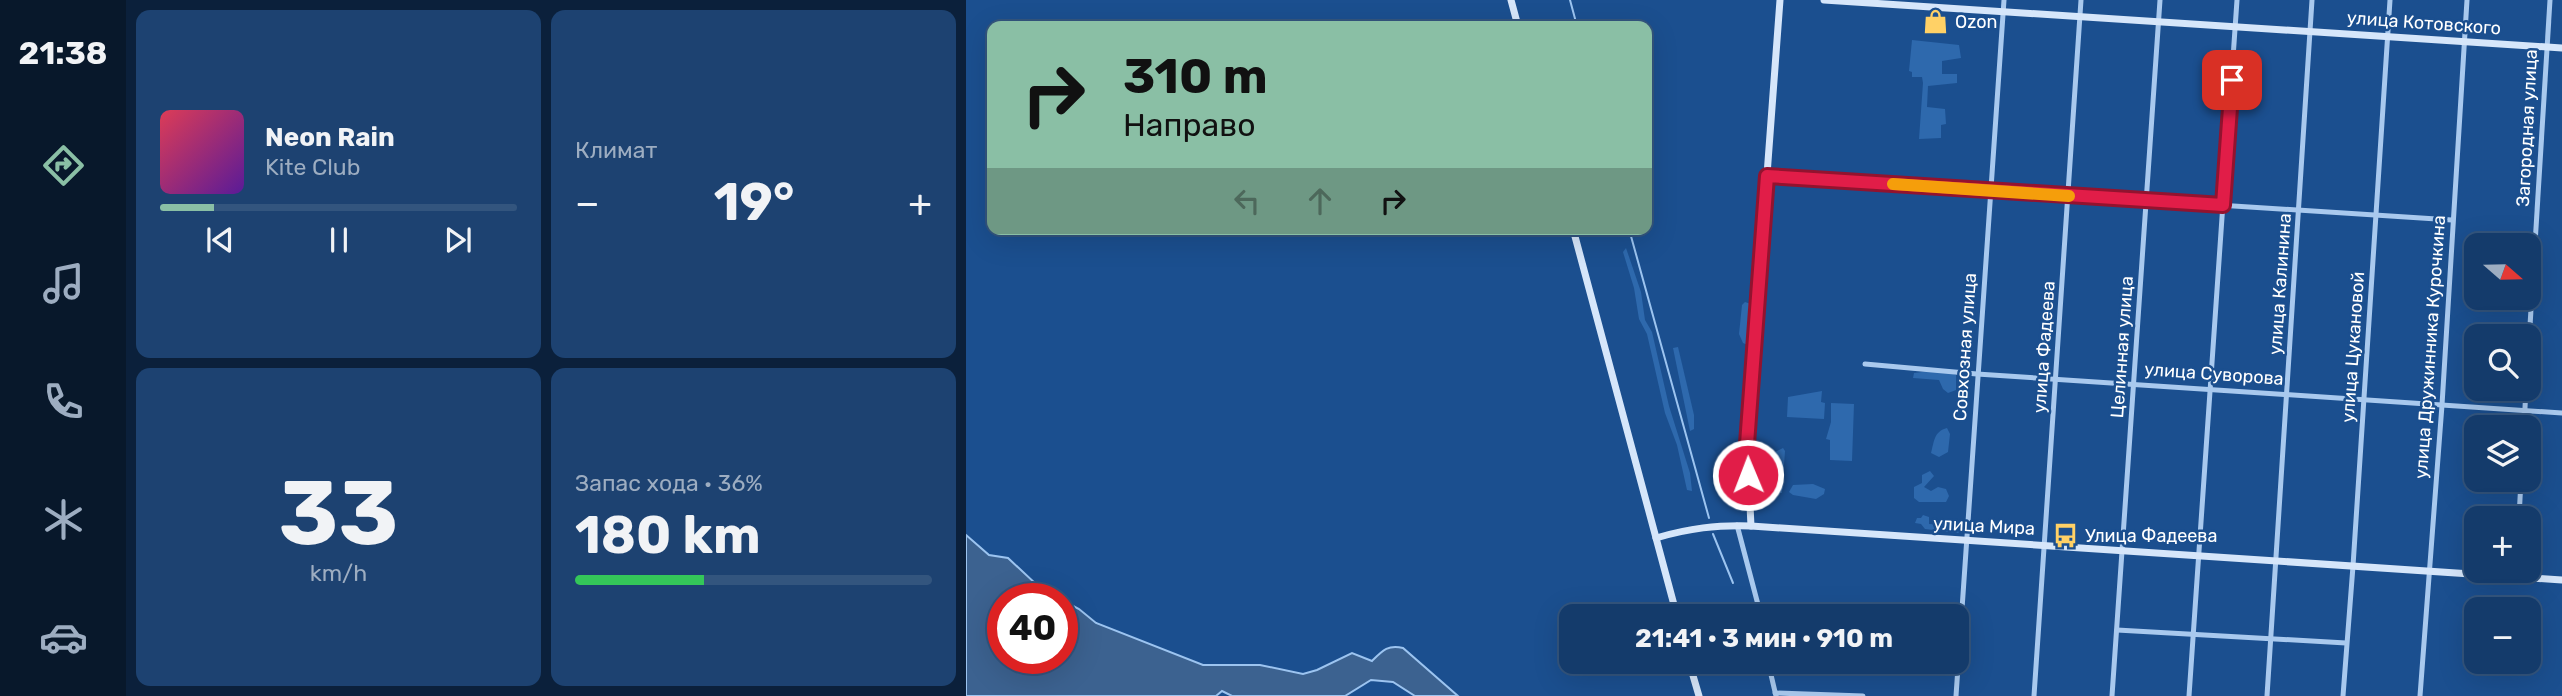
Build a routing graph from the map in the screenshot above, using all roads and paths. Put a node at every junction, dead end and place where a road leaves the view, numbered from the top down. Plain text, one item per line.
1 (1511, 0) edge
2 (1780, 0) edge
3 (1824, 0) edge
4 (2004, 0) edge
5 (2081, 0) edge
6 (2160, 0) edge
7 (2237, 0) edge
8 (2312, 0) edge
9 (2390, 0) edge
10 (2467, 0) edge
11 (2550, 0) edge
12 (1859, 1) edge
13 (2003, 12) junction
14 (2080, 16) junction
15 (1517, 21) edge
16 (2159, 22) junction
17 (2235, 27) junction
18 (2310, 32) junction
19 (2388, 36) junction
20 (2465, 41) junction
21 (2546, 47) junction
22 (2562, 48) edge
23 (1767, 176) junction
24 (1990, 191) junction
25 (2068, 196) junction
26 (2146, 201) junction
27 (2223, 205) junction
28 (2299, 210) junction
29 (2377, 215) junction
30 (2452, 220) junction
31 (1575, 235) edge
32 (2530, 324) edge
33 (1865, 364) dead end
34 (1977, 374) junction
35 (2055, 378) junction
36 (2133, 383) junction
37 (2209, 388) junction
38 (2286, 393) junction
39 (2363, 399) junction
40 (2525, 401) edge
41 (2442, 405) junction
42 (2525, 410) junction
43 (2562, 413) edge
44 (2525, 415) edge
45 (1737, 525) junction
46 (1751, 526) junction
47 (1656, 538) junction
48 (1966, 541) junction
49 (2045, 545) junction
50 (2122, 550) junction
51 (2199, 555) junction
52 (2276, 560) junction
53 (2353, 566) junction
54 (2428, 571) junction
55 (2464, 572) edge
56 (2541, 577) edge
57 (2562, 580) edge
58 (1674, 604) edge
59 (1758, 604) edge
60 (1961, 604) edge
61 (2117, 630) junction
62 (2193, 634) junction
63 (2270, 639) junction
64 (2346, 643) junction
65 (1693, 674) edge
66 (1771, 674) edge
67 (1957, 674) edge
68 (1776, 694) edge
69 (1699, 696) edge
70 (1863, 696) edge
71 (1956, 696) edge
72 (2034, 696) edge
73 (2112, 696) edge
74 (2189, 696) edge
75 (2267, 696) edge
76 (2343, 696) edge
77 (2420, 696) edge

1 - 15 main road
2 - 23 main road
3 - 12 main road, улица Котовского
4 - 13 street, Совхозная улица
5 - 14 street, улица Фадеева
6 - 16 street, Целинная улица
7 - 17 street
8 - 18 street, улица Калинина
9 - 19 street, улица Цукановой
10 - 20 street, улица Дружинника Курочкина
11 - 21 street, Загородная улица
12 - 13 main road, улица Котовского
13 - 14 main road, улица Котовского
13 - 24 street, Совхозная улица
14 - 16 main road, улица Котовского
14 - 25 street, улица Фадеева
16 - 17 main road, улица Котовского
16 - 26 street, Целинная улица
17 - 18 main road, улица Котовского
17 - 27 street
18 - 19 main road, улица Котовского
18 - 28 street, улица Калинина
19 - 20 main road, улица Котовского
19 - 29 street, улица Цукановой
20 - 21 main road, улица Котовского
20 - 30 street, улица Дружинника Курочкина
21 - 22 main road, улица Котовского
21 - 32 street, Загородная улица
23 - 24 street
23 - 46 main road
24 - 25 street
24 - 34 street, Совхозная улица
25 - 26 street
25 - 35 street, улица Фадеева
26 - 27 street
26 - 36 street, Целинная улица
27 - 28 street
27 - 37 street
28 - 29 street
28 - 38 street, улица Калинина
29 - 30 street
29 - 39 street, улица Цукановой
30 - 41 street, улица Дружинника Курочкина
31 - 47 main road
33 - 34 street, улица Суворова
34 - 35 street, улица Суворова
34 - 48 street, Совхозная улица
35 - 36 street, улица Суворова
35 - 49 street, улица Фадеева
36 - 37 street, улица Суворова
36 - 50 street, Целинная улица
37 - 38 street, улица Суворова
37 - 51 street
38 - 39 street, улица Суворова
38 - 52 street, улица Калинина
39 - 41 street, улица Суворова
39 - 53 street, улица Цукановой
40 - 42 street
41 - 42 street, улица Суворова
41 - 54 street, улица Дружинника Курочкина
42 - 43 street, улица Суворова
42 - 44 street
45 - 46 main road, улица Мира
45 - 47 main road, улица Мира
45 - 59 street
46 - 48 main road, улица Мира
47 - 58 main road
48 - 49 main road, улица Мира
48 - 60 street, Совхозная улица
49 - 50 main road, улица Мира
49 - 72 street, улица Фадеева
50 - 51 main road, улица Мира
50 - 61 street, Целинная улица
51 - 52 main road, улица Мира
51 - 62 street
52 - 53 main road, улица Мира
52 - 63 street, улица Калинина
53 - 54 main road, улица Мира
53 - 64 street, улица Цукановой
54 - 55 main road, улица Мира
54 - 77 street, улица Дружинника Курочкина
56 - 57 main road, улица Мира
61 - 62 street
61 - 73 street, Целинная улица
62 - 63 street
62 - 74 street
63 - 64 street
63 - 75 street, улица Калинина
64 - 76 street, улица Цукановой
65 - 69 main road
66 - 68 street
67 - 71 street, Совхозная улица
68 - 70 street

